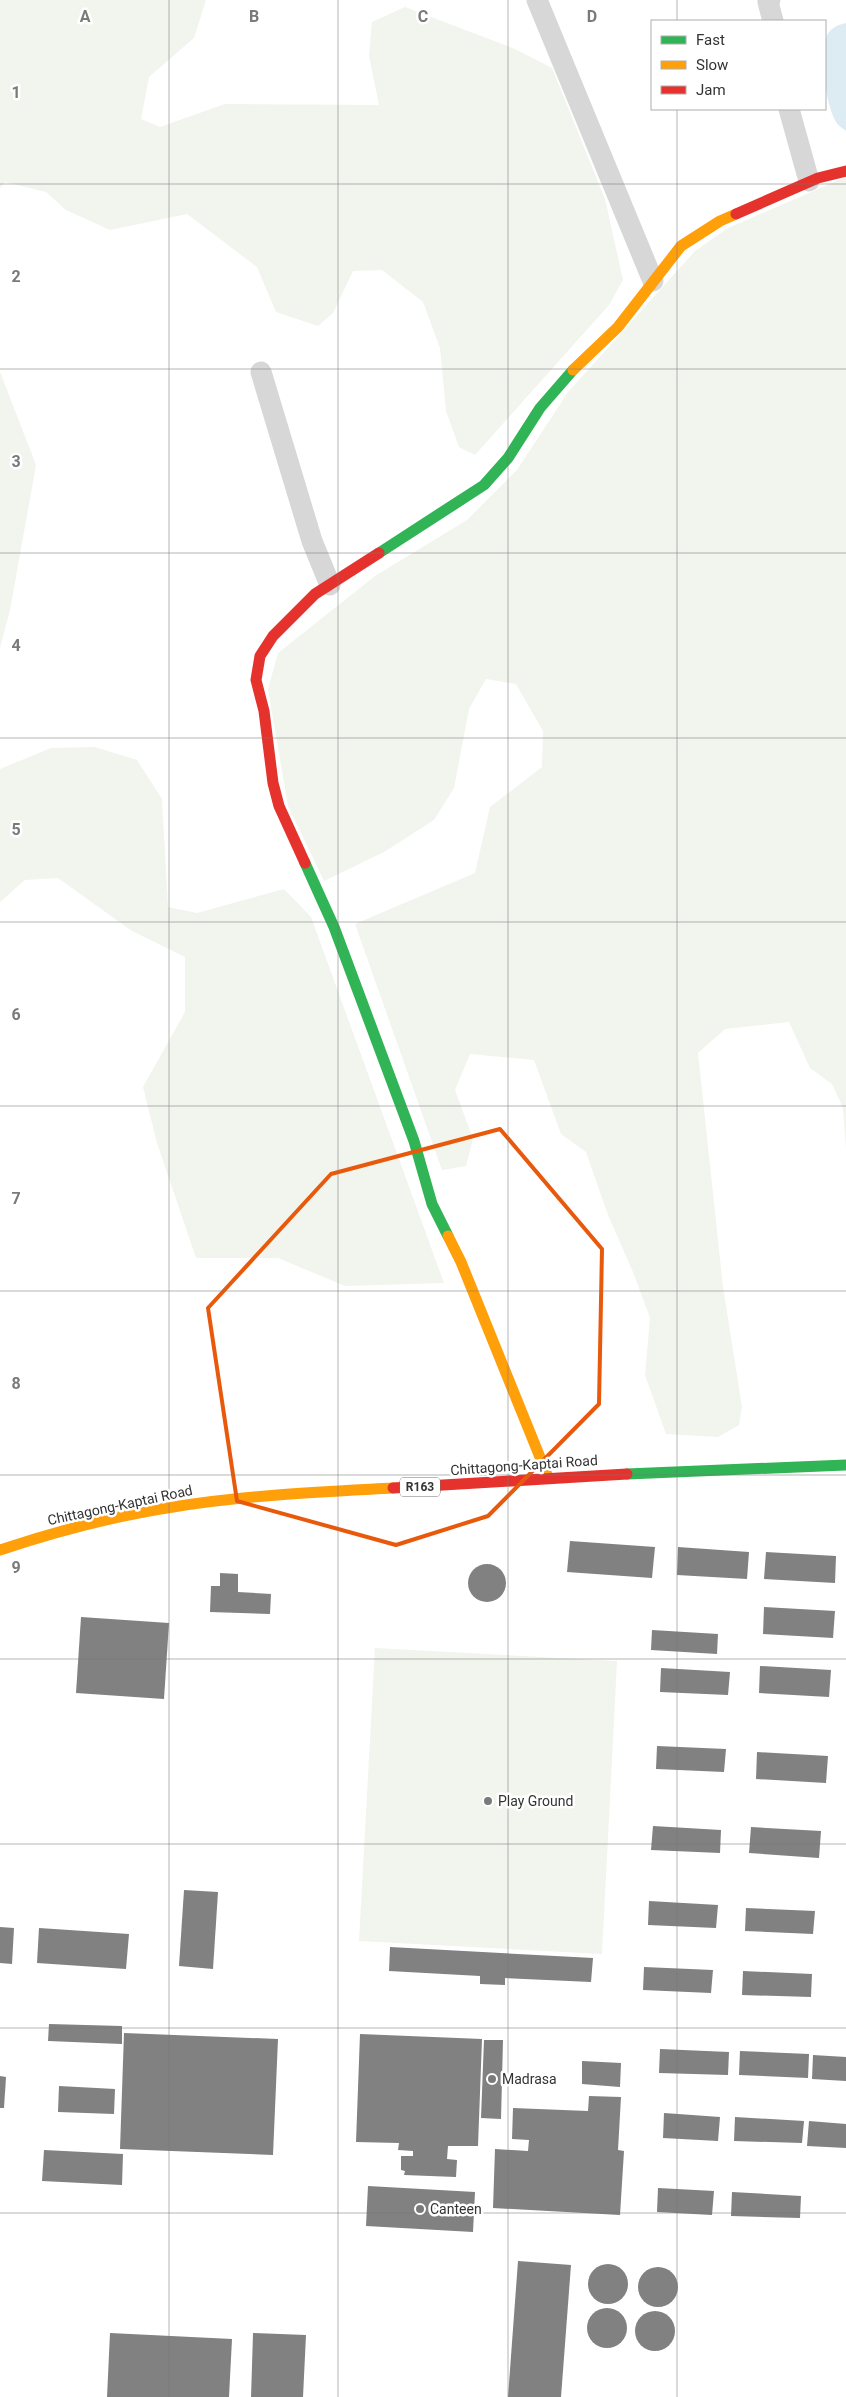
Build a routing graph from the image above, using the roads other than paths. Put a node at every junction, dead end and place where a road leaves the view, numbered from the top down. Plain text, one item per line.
1 (537, 0) edge
2 (770, 0) edge
3 (772, 20) edge
4 (789, 110) edge
5 (846, 171) edge
6 (809, 181) junction
7 (653, 281) junction
8 (261, 372) dead end
9 (330, 585) junction
10 (846, 1466) edge
11 (548, 1477) junction
12 (0, 1550) edge

1 - 7 street
2 - 3 street
4 - 6 street
5 - 6 street
6 - 7 street
7 - 9 street
8 - 9 street
9 - 11 street
10 - 11 street, Chittagong-Kaptai Road / R163
11 - 12 street, Chittagong-Kaptai Road / R163

